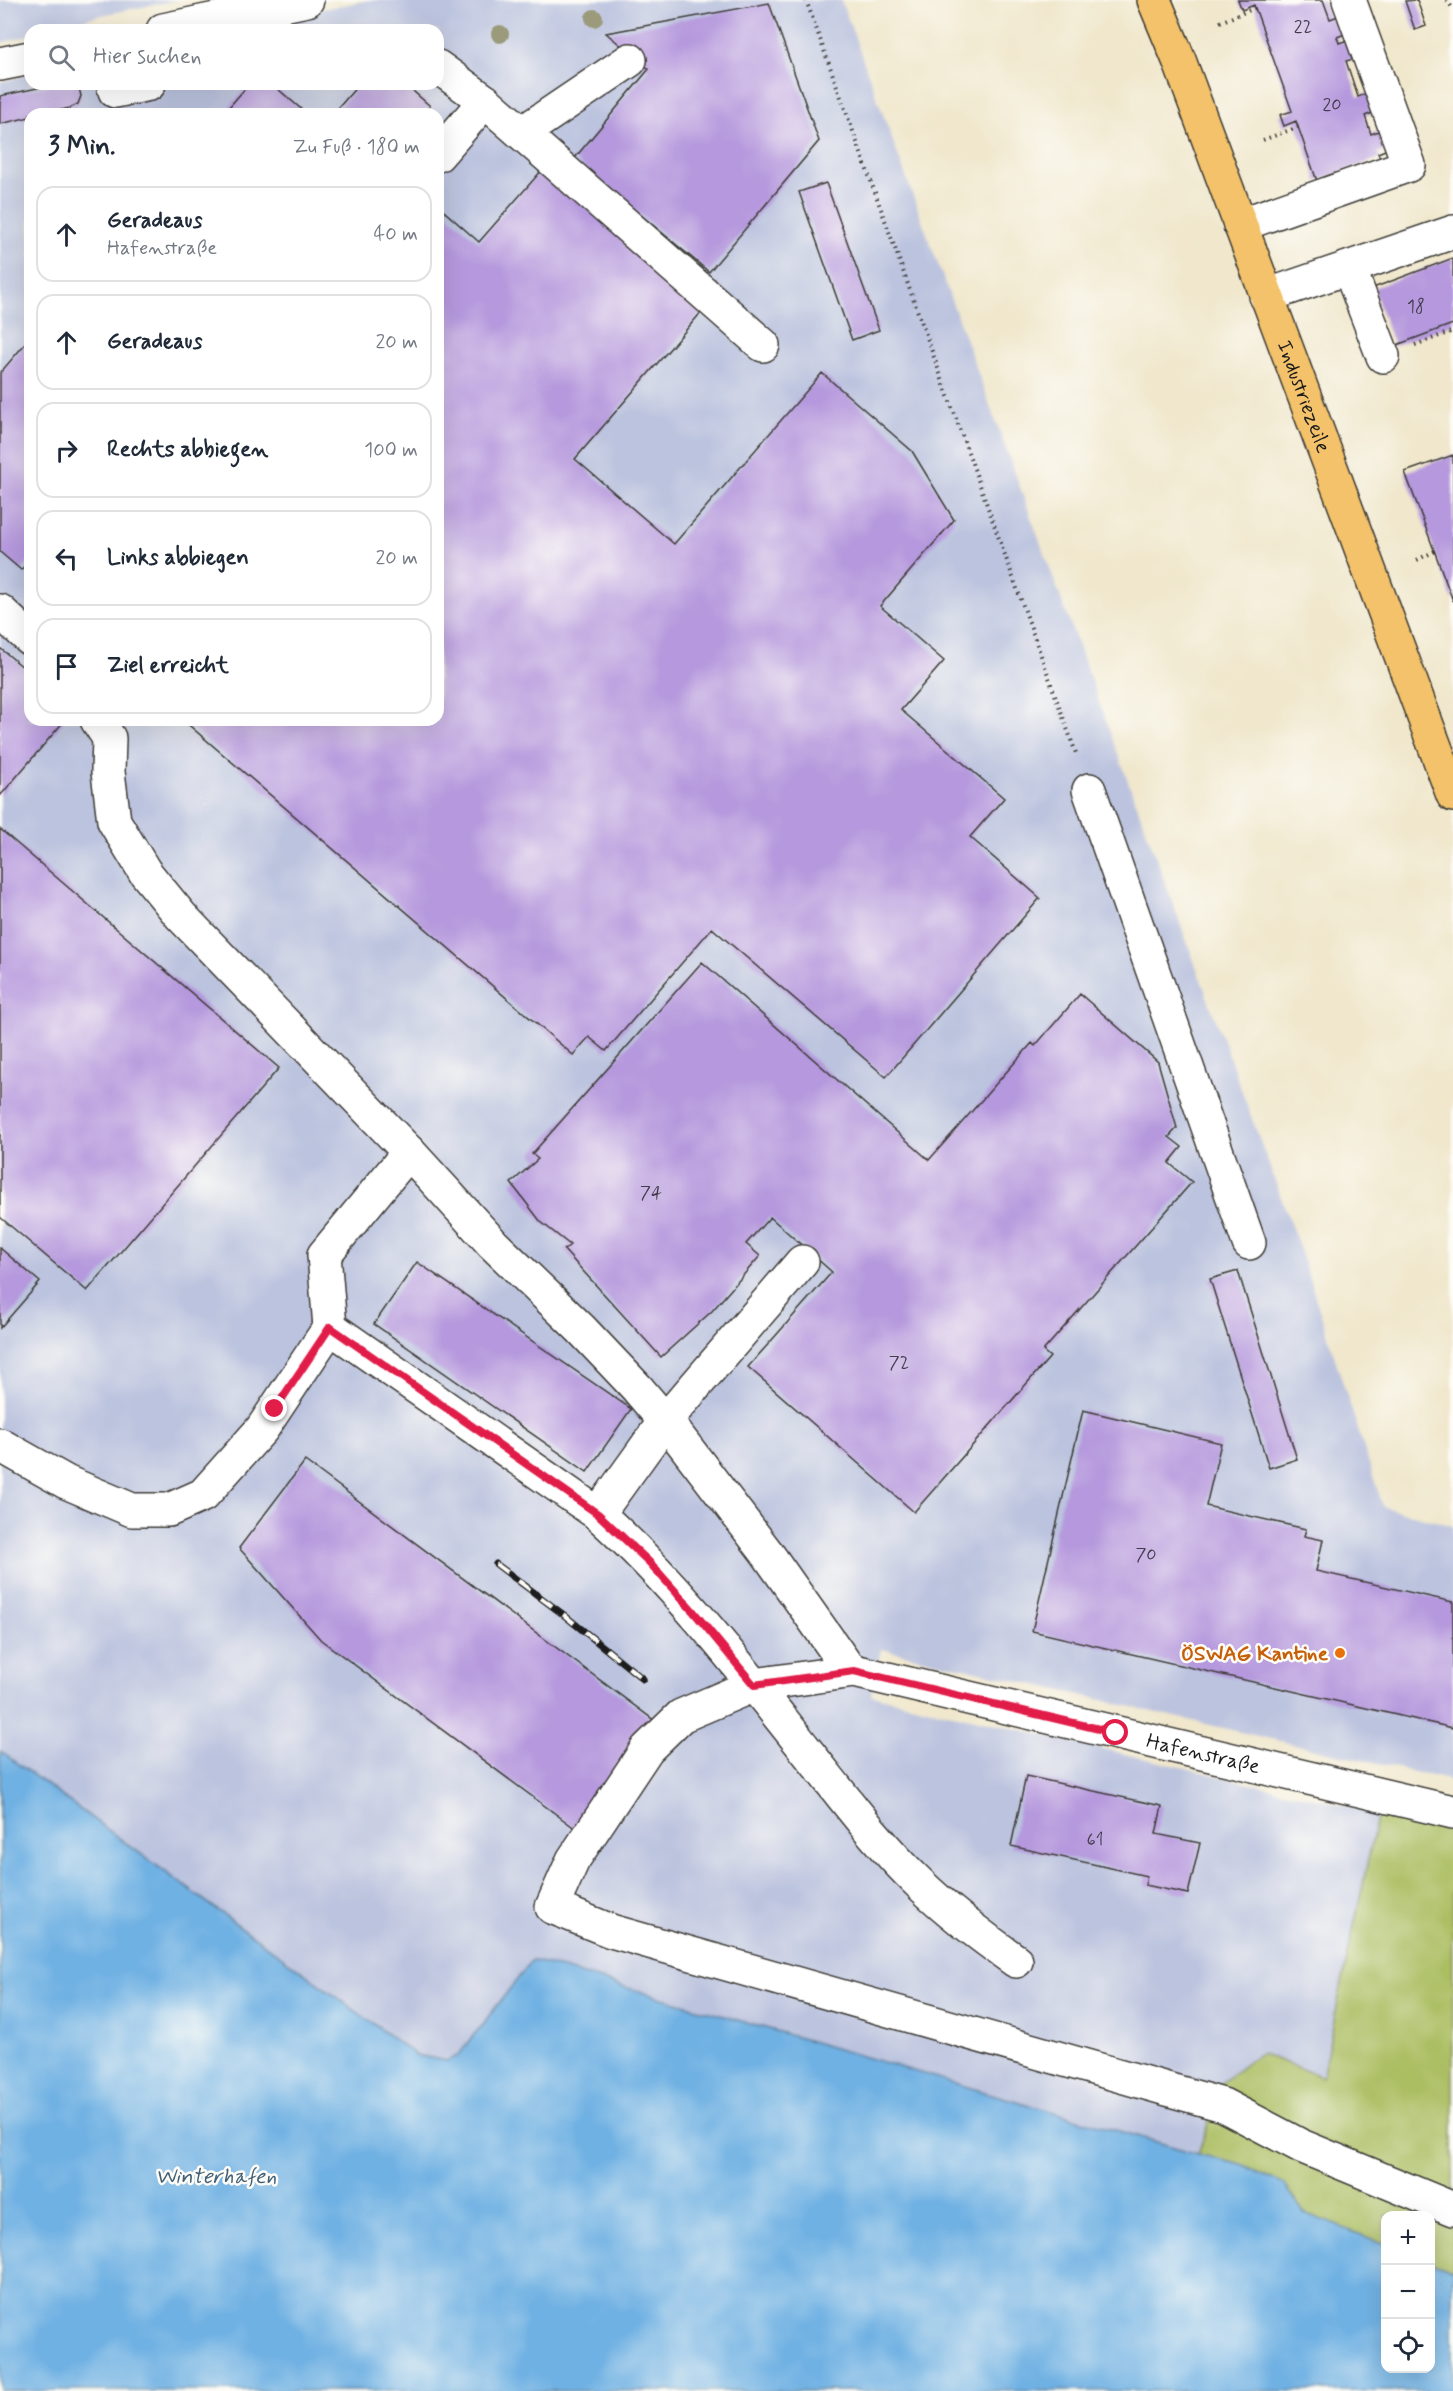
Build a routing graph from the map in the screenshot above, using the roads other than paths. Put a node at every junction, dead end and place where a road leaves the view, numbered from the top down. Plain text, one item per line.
1 (308, 0) edge
2 (1154, 0) edge
3 (1349, 0) edge
4 (192, 24) edge
5 (24, 59) edge
6 (630, 60) dead end
7 (0, 64) edge
8 (444, 71) edge
9 (131, 90) edge
10 (113, 96) edge
11 (485, 101) junction
12 (522, 133) junction
13 (444, 148) edge
14 (1240, 225) junction
15 (1453, 232) edge
16 (1349, 268) junction
17 (1266, 296) junction
18 (764, 345) dead end
19 (1383, 356) dead end
20 (0, 611) edge
21 (24, 630) edge
22 (101, 726) edge
23 (1089, 790) road end
24 (1453, 795) edge
25 (410, 1152) junction
26 (1250, 1243) dead end
27 (802, 1262) dead end
28 (330, 1327) junction
29 (665, 1421) junction
30 (0, 1444) edge
31 (598, 1514) junction
32 (869, 1674) junction
33 (754, 1685) junction
34 (1453, 1812) edge
35 (1016, 1960) dead end
36 (1453, 2209) edge

1 - 4 street
2 - 14 main road, Industriezeile
3 - 14 street
5 - 7 street
6 - 12 street
8 - 11 street
9 - 10 street
11 - 12 street
11 - 13 street
12 - 18 street
14 - 17 main road, Industriezeile
15 - 16 street
16 - 17 street
16 - 19 street
17 - 24 main road, Industriezeile
20 - 21 street
22 - 25 street
23 - 26 street
25 - 28 street
25 - 29 street
27 - 29 street
28 - 30 street
28 - 31 street
29 - 31 street
29 - 32 street
31 - 33 street
32 - 33 street
32 - 34 street, Hafenstraße
33 - 35 street
33 - 36 street

